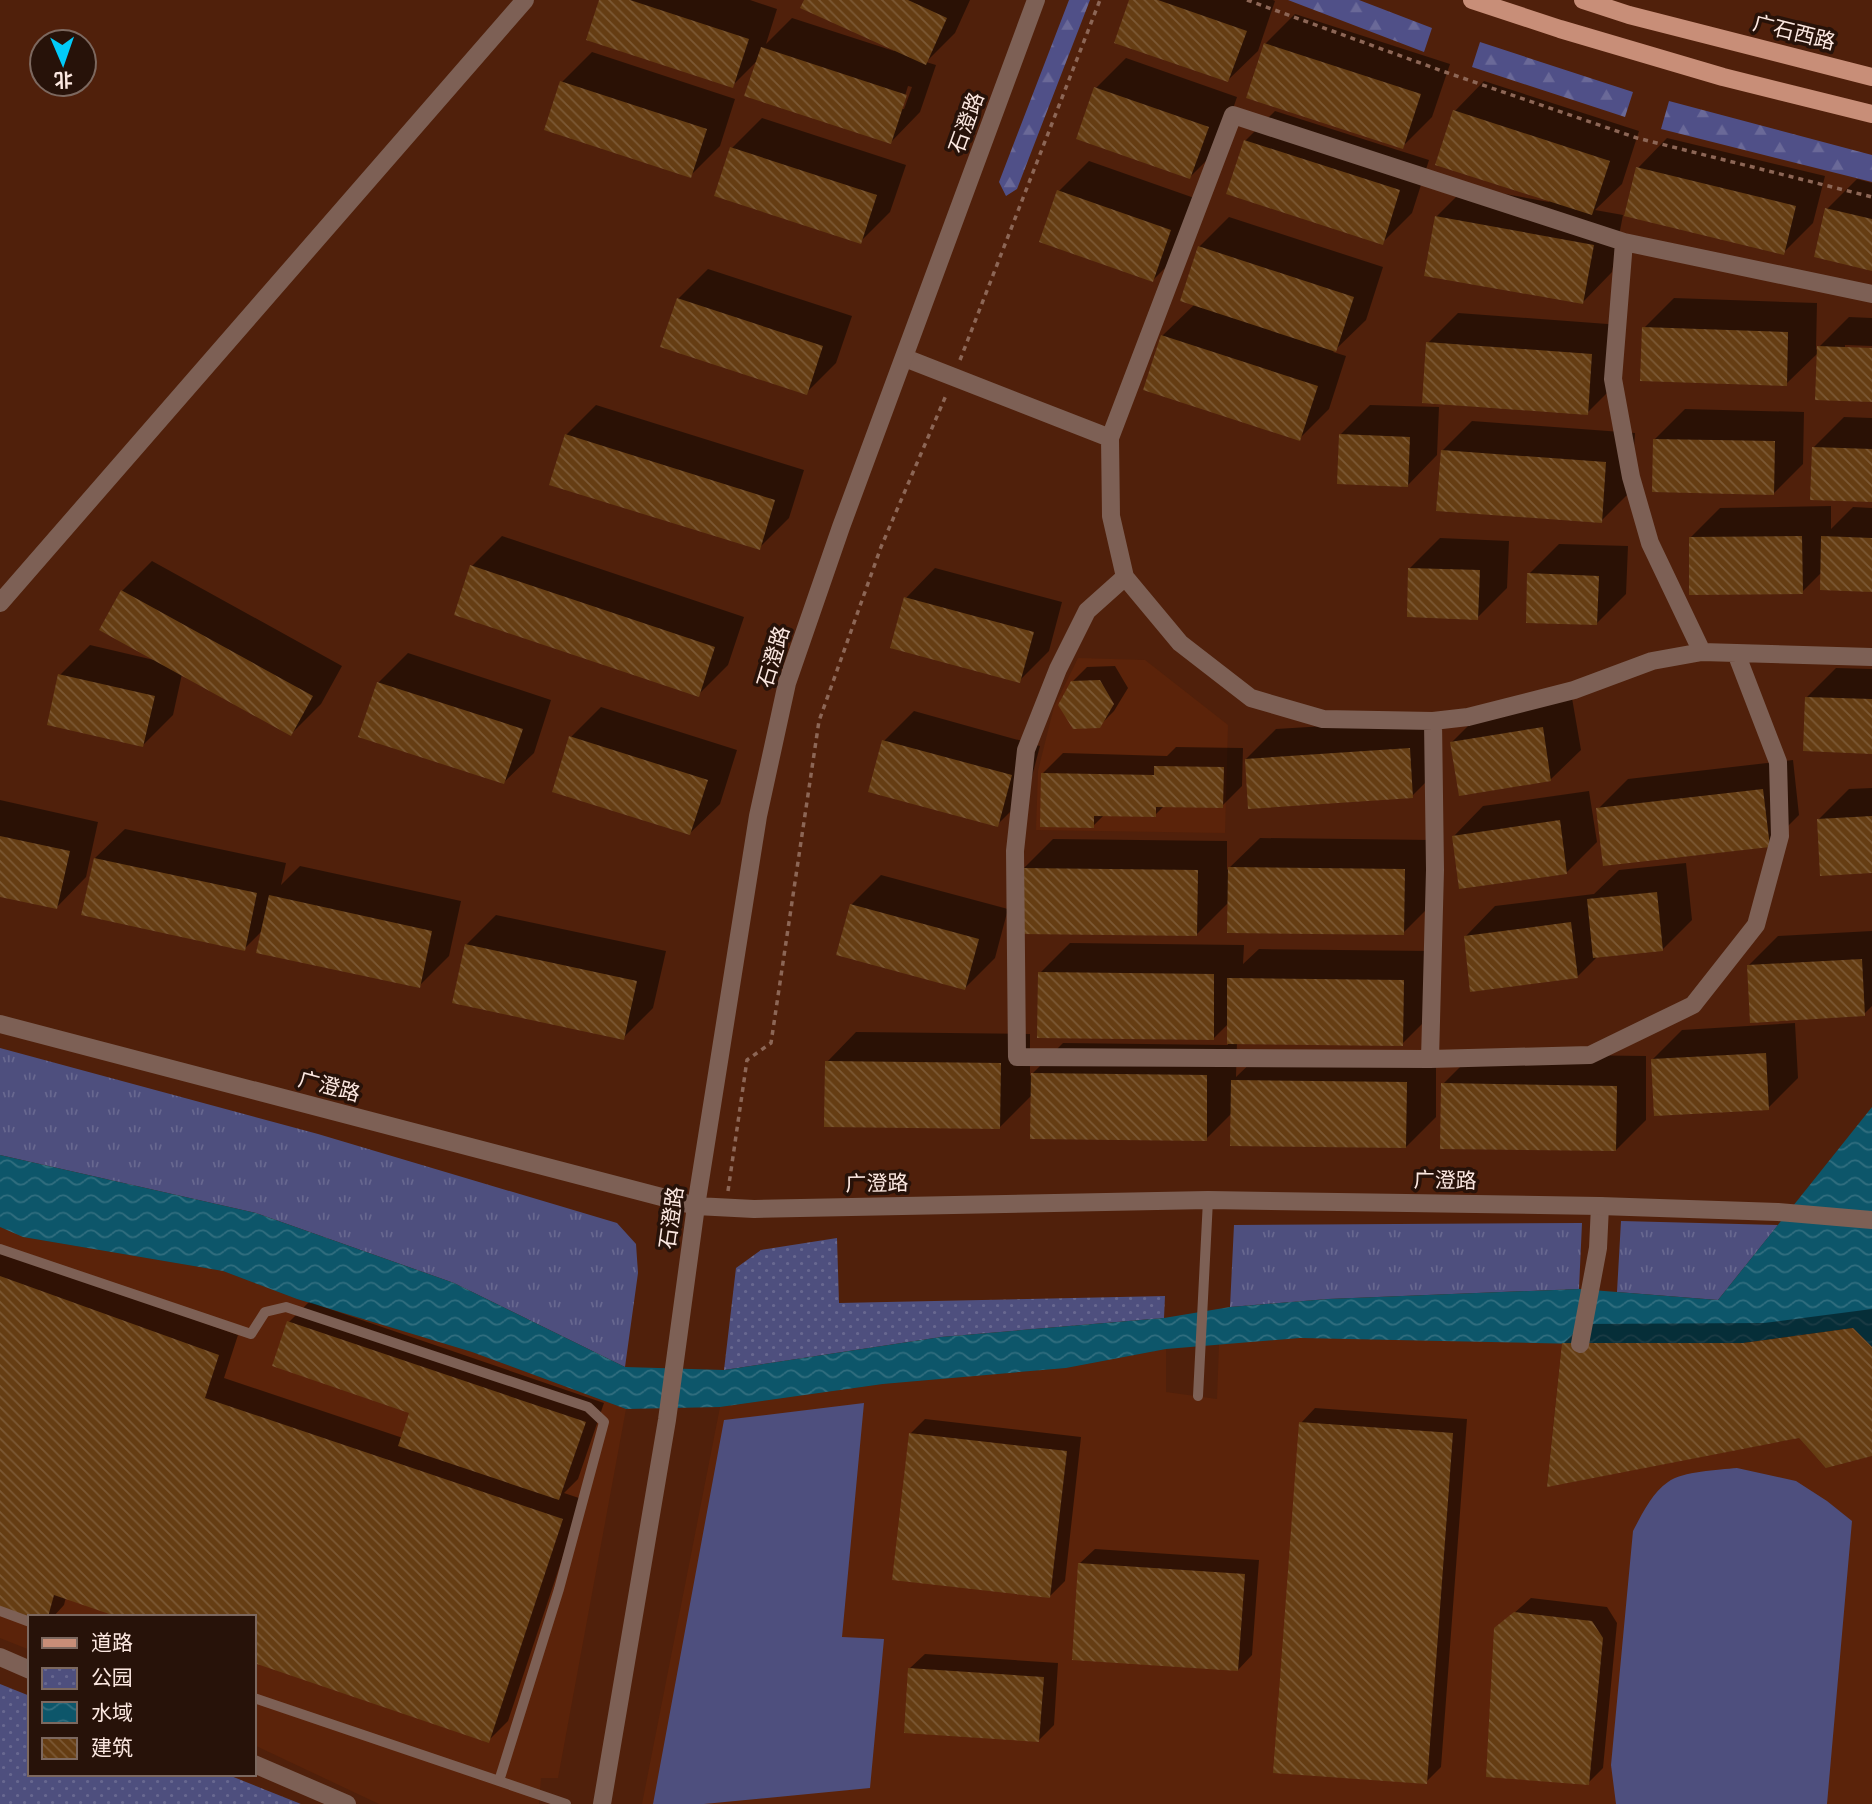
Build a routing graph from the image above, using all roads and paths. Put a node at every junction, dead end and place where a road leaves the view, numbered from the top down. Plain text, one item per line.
1 (525, 0) edge
2 (1036, 0) edge
3 (1100, 0) edge
4 (1247, 0) edge
5 (1472, 0) edge
6 (1583, 0) edge
7 (1872, 77) edge
8 (1872, 114) edge
9 (1872, 197) edge
10 (1623, 242) junction
11 (1872, 294) edge
12 (905, 358) junction
13 (954, 377) junction
14 (1110, 438) junction
15 (1125, 578) junction
16 (0, 603) edge
17 (1702, 652) junction
18 (1736, 653) junction
19 (1872, 657) edge
20 (1433, 721) junction
21 (0, 1024) edge
22 (1430, 1059) junction
23 (1208, 1200) junction
24 (696, 1206) junction
25 (1600, 1206) junction
26 (725, 1208) junction
27 (1872, 1220) edge
28 (0, 1249) edge
29 (1580, 1344) dead end
30 (1198, 1396) dead end
31 (0, 1611) edge
32 (28, 1621) edge
33 (0, 1657) edge
34 (28, 1669) edge
35 (256, 1699) edge
36 (256, 1766) edge
37 (499, 1781) junction
38 (347, 1804) edge
39 (566, 1804) edge
40 (602, 1804) edge

1 - 16 street
2 - 12 street, 石澄路
3 - 13 path
4 - 9 path
5 - 8 main road
6 - 7 main road, 广石西路
10 - 11 street
10 - 14 street
10 - 17 street
12 - 13 street
12 - 24 street, 石澄路
13 - 14 street
13 - 26 path
14 - 15 street
15 - 20 street
15 - 22 street
17 - 18 street
17 - 20 street
18 - 19 street
18 - 22 street
20 - 22 street
21 - 24 street, 广澄路
23 - 25 street, 广澄路
23 - 26 street, 广澄路
23 - 30 lane
24 - 26 street, 广澄路
24 - 40 street, 石澄路
25 - 27 street, 广澄路
25 - 29 street
28 - 37 lane
31 - 32 lane
33 - 34 street
35 - 37 lane
36 - 38 street
37 - 39 lane

